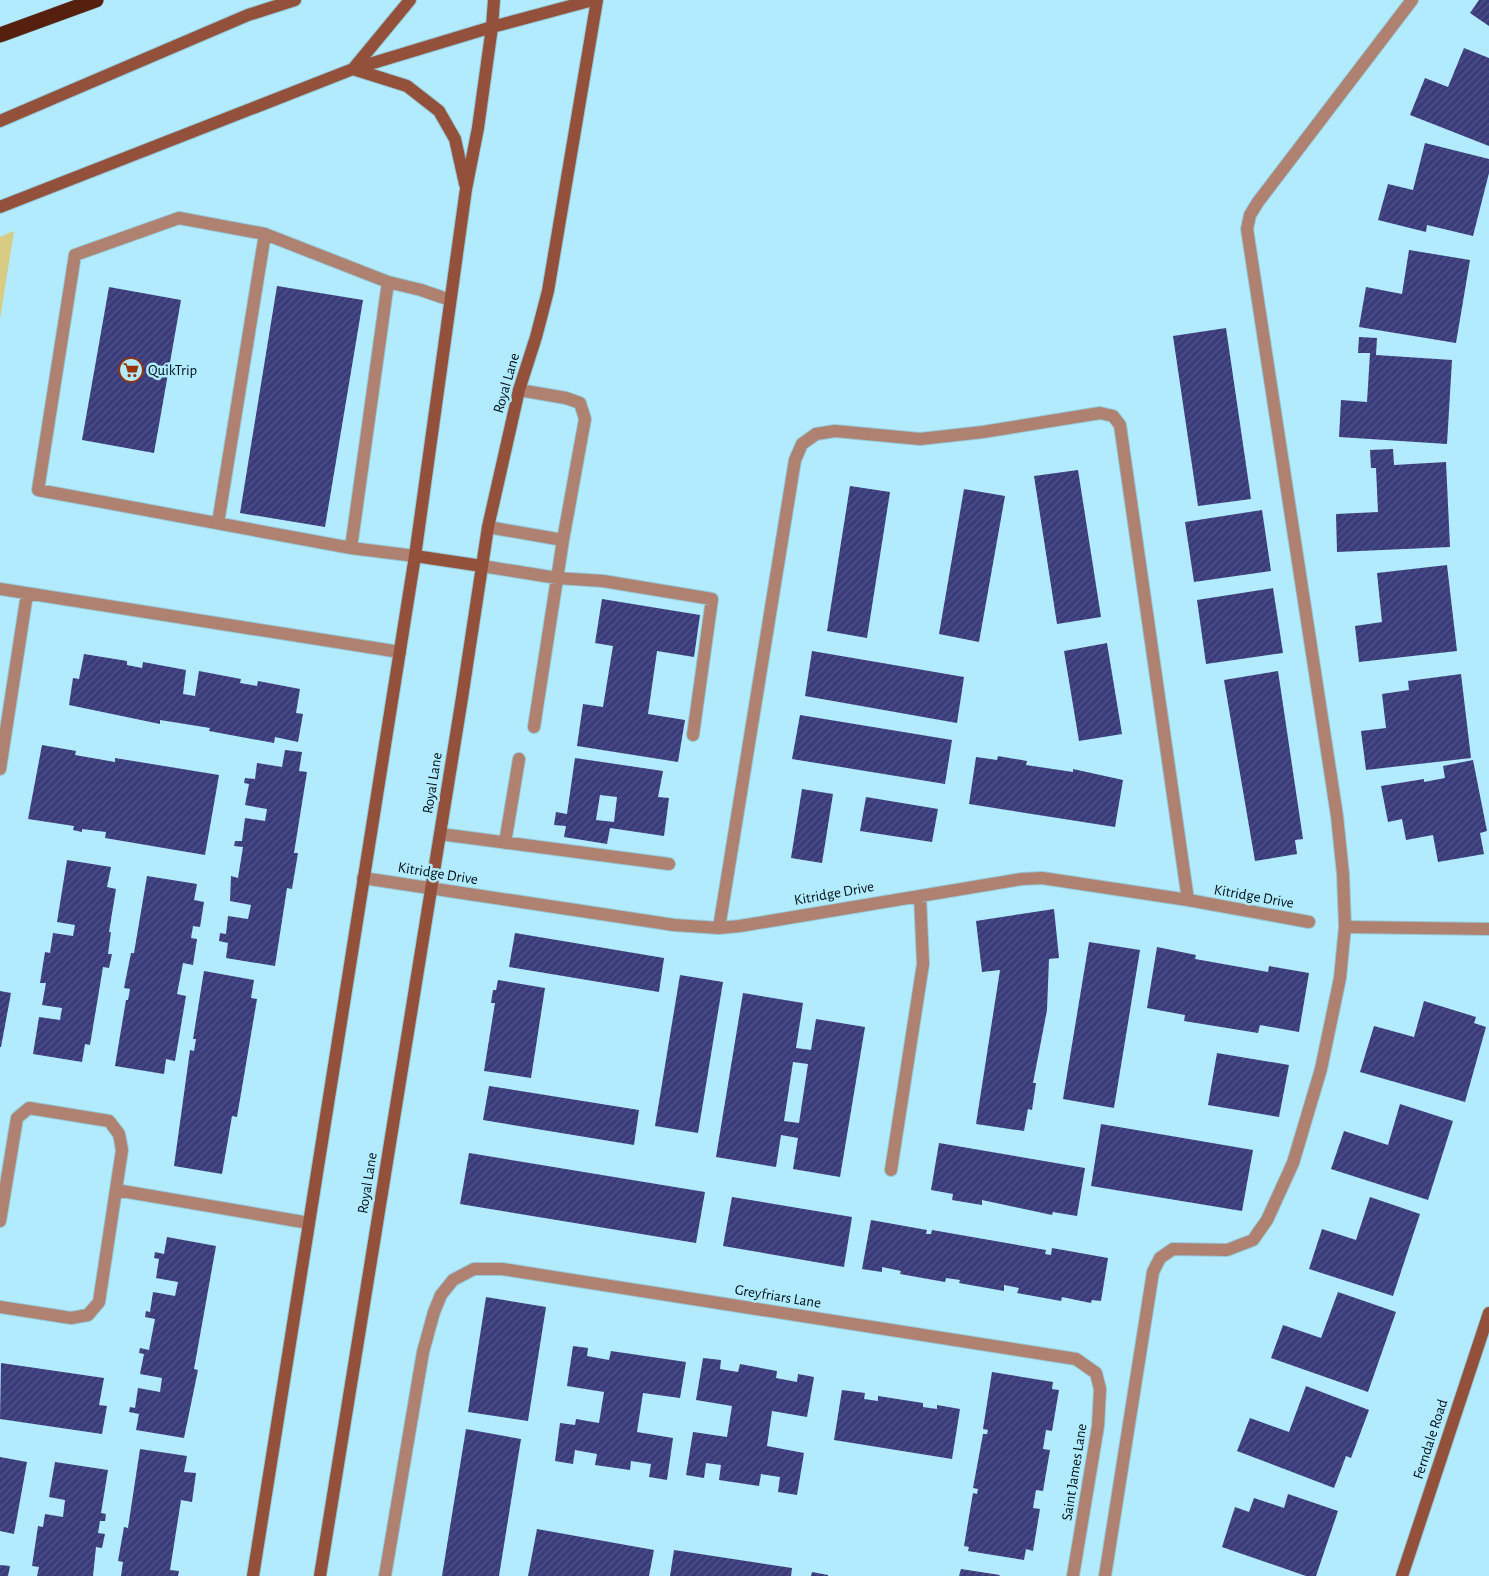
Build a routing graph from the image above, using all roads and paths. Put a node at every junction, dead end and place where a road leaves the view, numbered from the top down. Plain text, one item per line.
1 (96, 0) edge
2 (295, 0) edge
3 (410, 0) edge
4 (494, 0) edge
5 (593, 0) edge
6 (597, 0) edge
7 (1412, 0) edge
8 (492, 27) junction
9 (0, 36) edge
10 (353, 68) junction
11 (0, 121) edge
12 (466, 189) junction
13 (0, 207) edge
14 (265, 234) junction
15 (388, 282) junction
16 (450, 300) junction
17 (519, 390) junction
18 (218, 523) junction
19 (488, 527) junction
20 (563, 540) junction
21 (351, 548) junction
22 (415, 556) junction
23 (482, 566) junction
24 (557, 578) junction
25 (0, 589) edge
26 (27, 594) junction
27 (400, 652) junction
28 (534, 727) dead end
29 (693, 735) dead end
30 (519, 759) dead end
31 (0, 769) edge
32 (440, 834) junction
33 (505, 843) junction
34 (669, 864) dead end
35 (364, 878) junction
36 (431, 888) junction
37 (920, 896) junction
38 (1188, 900) junction
39 (1309, 922) dead end
40 (1345, 927) junction
41 (719, 928) junction
42 (1489, 929) edge
43 (891, 1170) dead end
44 (116, 1190) junction
45 (0, 1221) edge
46 (309, 1222) junction
47 (0, 1307) edge
48 (1489, 1313) edge
49 (1096, 1373) joint
50 (253, 1576) edge
51 (320, 1576) edge
52 (385, 1576) edge
53 (1073, 1576) edge
54 (1105, 1576) edge
55 (1402, 1576) edge

1 - 9 highway
2 - 11 main road
3 - 10 main road
4 - 8 main road
5 - 8 main road
6 - 17 main road, Royal Lane
7 - 40 street
8 - 10 main road
8 - 12 main road
10 - 12 main road
10 - 13 main road
12 - 16 main road
14 - 15 street
14 - 18 street
14 - 18 street
15 - 16 street
15 - 21 street
16 - 22 main road
17 - 19 main road, Royal Lane
17 - 20 street
18 - 21 street
19 - 20 street
19 - 23 main road, Royal Lane
20 - 24 street
21 - 22 street
22 - 23 main road
22 - 27 main road
23 - 24 street
23 - 32 main road, Royal Lane
24 - 28 street
24 - 29 street
25 - 26 street
26 - 27 street
26 - 31 street
27 - 35 main road
30 - 33 street
32 - 33 street
32 - 36 main road, Royal Lane
33 - 34 street
35 - 36 street, Kitridge Drive
35 - 46 main road
36 - 41 street, Kitridge Drive
36 - 51 main road, Royal Lane
37 - 38 street, Kitridge Drive
37 - 41 street, Kitridge Drive
37 - 43 street
38 - 39 street, Kitridge Drive
38 - 41 street
40 - 42 street
40 - 54 street
44 - 45 street
44 - 46 street
44 - 47 street
46 - 50 main road
48 - 55 main road, Ferndale Road
49 - 52 street, Greyfriars Lane
49 - 53 street, Saint James Lane

